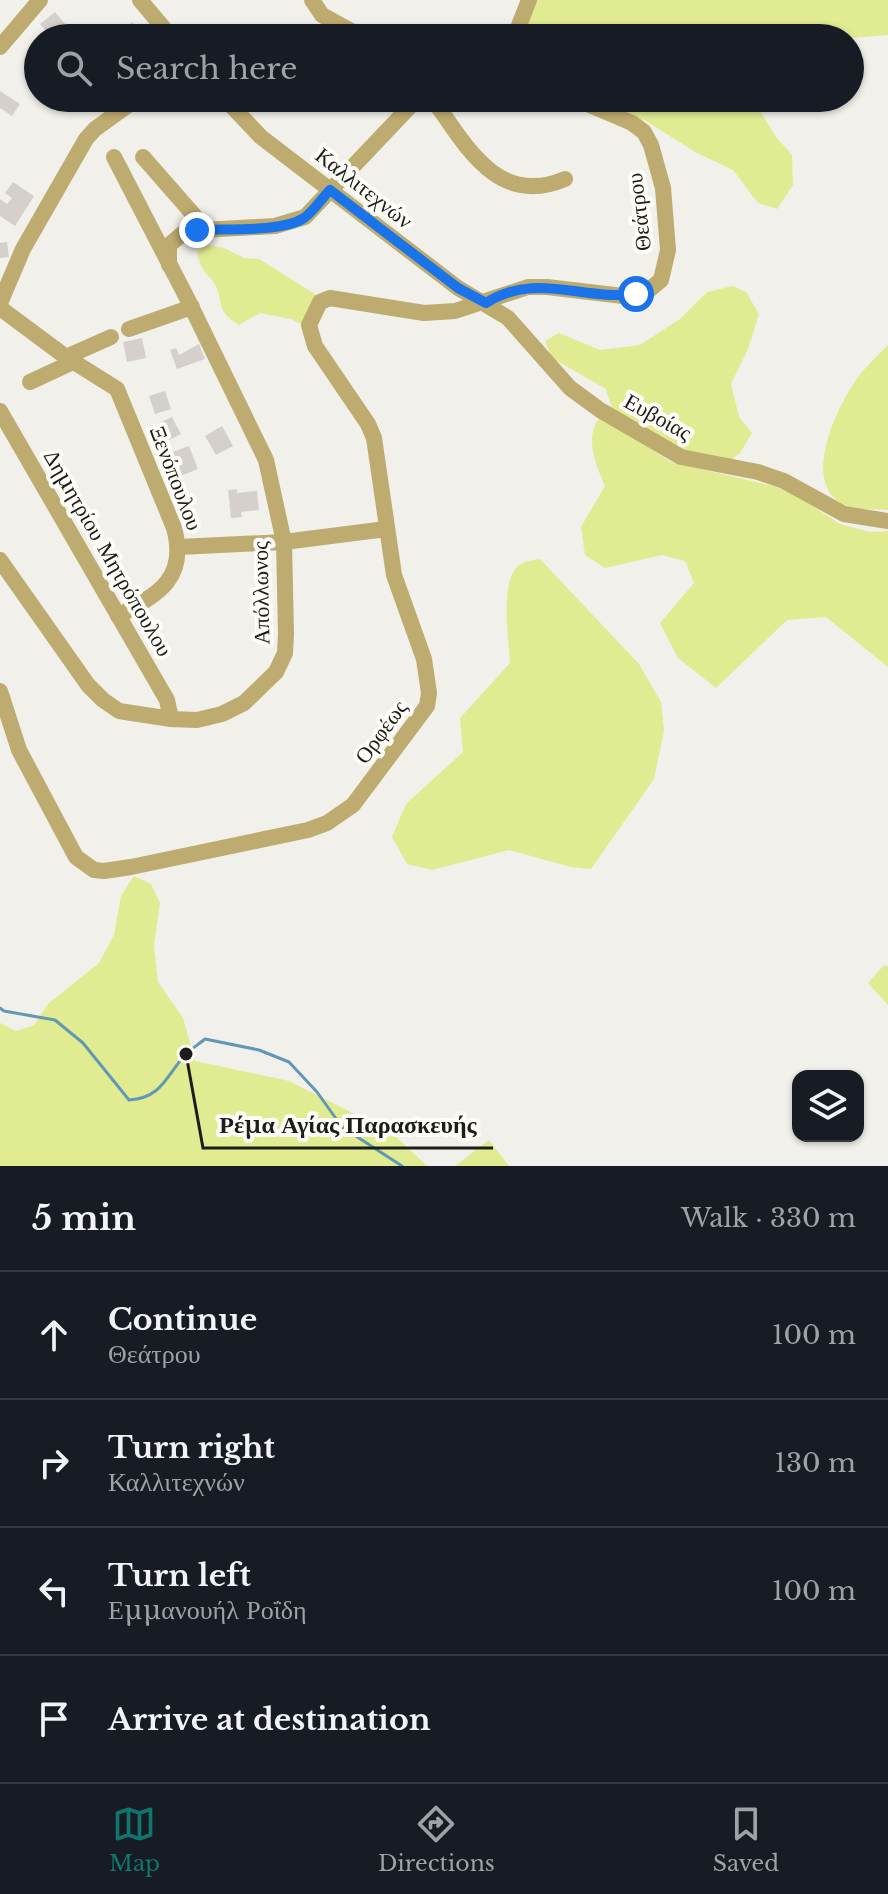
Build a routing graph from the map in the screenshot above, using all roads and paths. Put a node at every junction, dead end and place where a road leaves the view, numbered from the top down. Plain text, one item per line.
1 (40, 0) edge
2 (140, 0) edge
3 (312, 0) edge
4 (522, 3) edge
5 (160, 24) edge
6 (338, 24) edge
7 (517, 24) edge
8 (0, 47) edge
9 (119, 112) edge
10 (237, 112) edge
11 (405, 112) edge
12 (442, 112) edge
13 (606, 112) edge
14 (114, 157) dead end
15 (143, 157) dead end
16 (565, 179) dead end
17 (330, 190) junction
18 (206, 229) junction
19 (169, 266) junction
20 (486, 303) junction
21 (0, 306) edge
22 (192, 307) junction
23 (129, 329) dead end
24 (111, 337) dead end
25 (71, 359) junction
26 (23, 385) dead end
27 (0, 411) edge
28 (888, 521) edge
29 (386, 529) junction
30 (284, 542) junction
31 (179, 547) junction
32 (0, 560) edge
33 (118, 616) junction
34 (0, 691) edge
35 (171, 719) junction

1 - 8 street
2 - 5 street
3 - 6 street
4 - 7 street
9 - 21 street
10 - 17 street, Καλλιτεχνών
11 - 17 street
12 - 16 street
13 - 20 street, Θεάτρου
14 - 19 street, Απόλλωνος
15 - 18 street
17 - 18 street
17 - 20 street, Καλλιτεχνών
18 - 19 street
19 - 22 street, Απόλλωνος
20 - 28 street, Ευβοίας
20 - 29 street, Ορφέως
21 - 25 street, Ξενόπουλου
22 - 23 street
22 - 30 street, Απόλλωνος
24 - 25 street
25 - 26 street
25 - 31 street, Ξενόπουλου
27 - 33 street, Δημητρίου Μητρόπουλου
29 - 30 street
29 - 34 street, Ορφέως
30 - 31 street
30 - 35 street, Απόλλωνος
31 - 33 street, Ξενόπουλου
32 - 35 street, Απόλλωνος
33 - 35 street, Δημητρίου Μητρόπουλου

